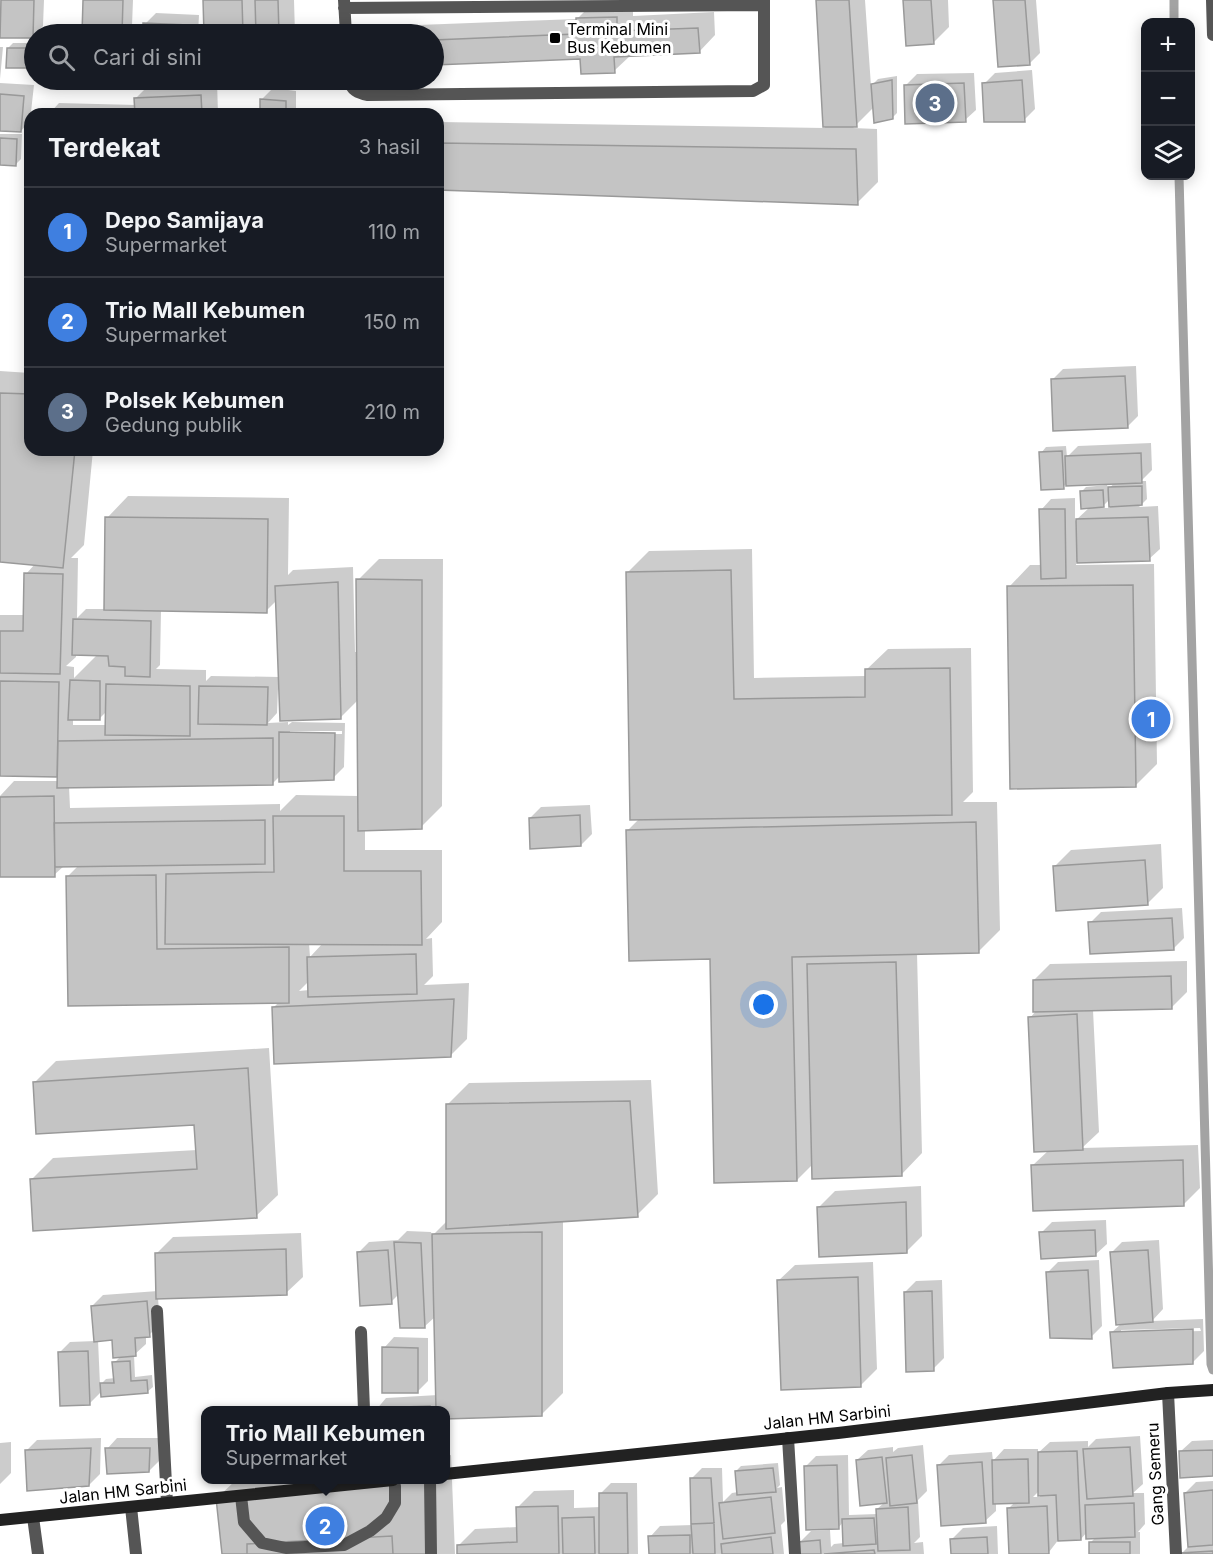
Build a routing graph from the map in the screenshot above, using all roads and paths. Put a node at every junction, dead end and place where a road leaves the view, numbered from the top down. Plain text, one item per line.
1 (1212, 0) edge
2 (764, 2) edge
3 (344, 4) edge
4 (345, 24) edge
5 (1213, 35) edge
6 (356, 90) edge
7 (157, 1311) dead end
8 (361, 1332) dead end
9 (1213, 1390) edge
10 (1168, 1393) junction
11 (364, 1406) edge
12 (788, 1438) junction
13 (450, 1473) edge
14 (342, 1484) edge
15 (394, 1484) edge
16 (430, 1484) edge
17 (241, 1496) junction
18 (167, 1503) junction
19 (131, 1507) junction
20 (33, 1517) junction
21 (0, 1520) edge
22 (38, 1554) edge
23 (136, 1554) edge
24 (431, 1554) edge
25 (795, 1554) edge
26 (1176, 1554) edge

1 - 5 street
2 - 3 street
2 - 6 street
3 - 4 street
7 - 18 street
8 - 11 street
9 - 10 main road, Jalan HM Sarbini
10 - 12 main road, Jalan HM Sarbini
10 - 26 street, Gang Semeru
12 - 13 main road, Jalan HM Sarbini
12 - 25 street
14 - 17 main road, Jalan HM Sarbini
15 - 17 street
16 - 24 street
17 - 18 main road, Jalan HM Sarbini
18 - 19 main road, Jalan HM Sarbini
19 - 20 main road, Jalan HM Sarbini
19 - 23 street
20 - 21 main road, Jalan HM Sarbini
20 - 22 street

